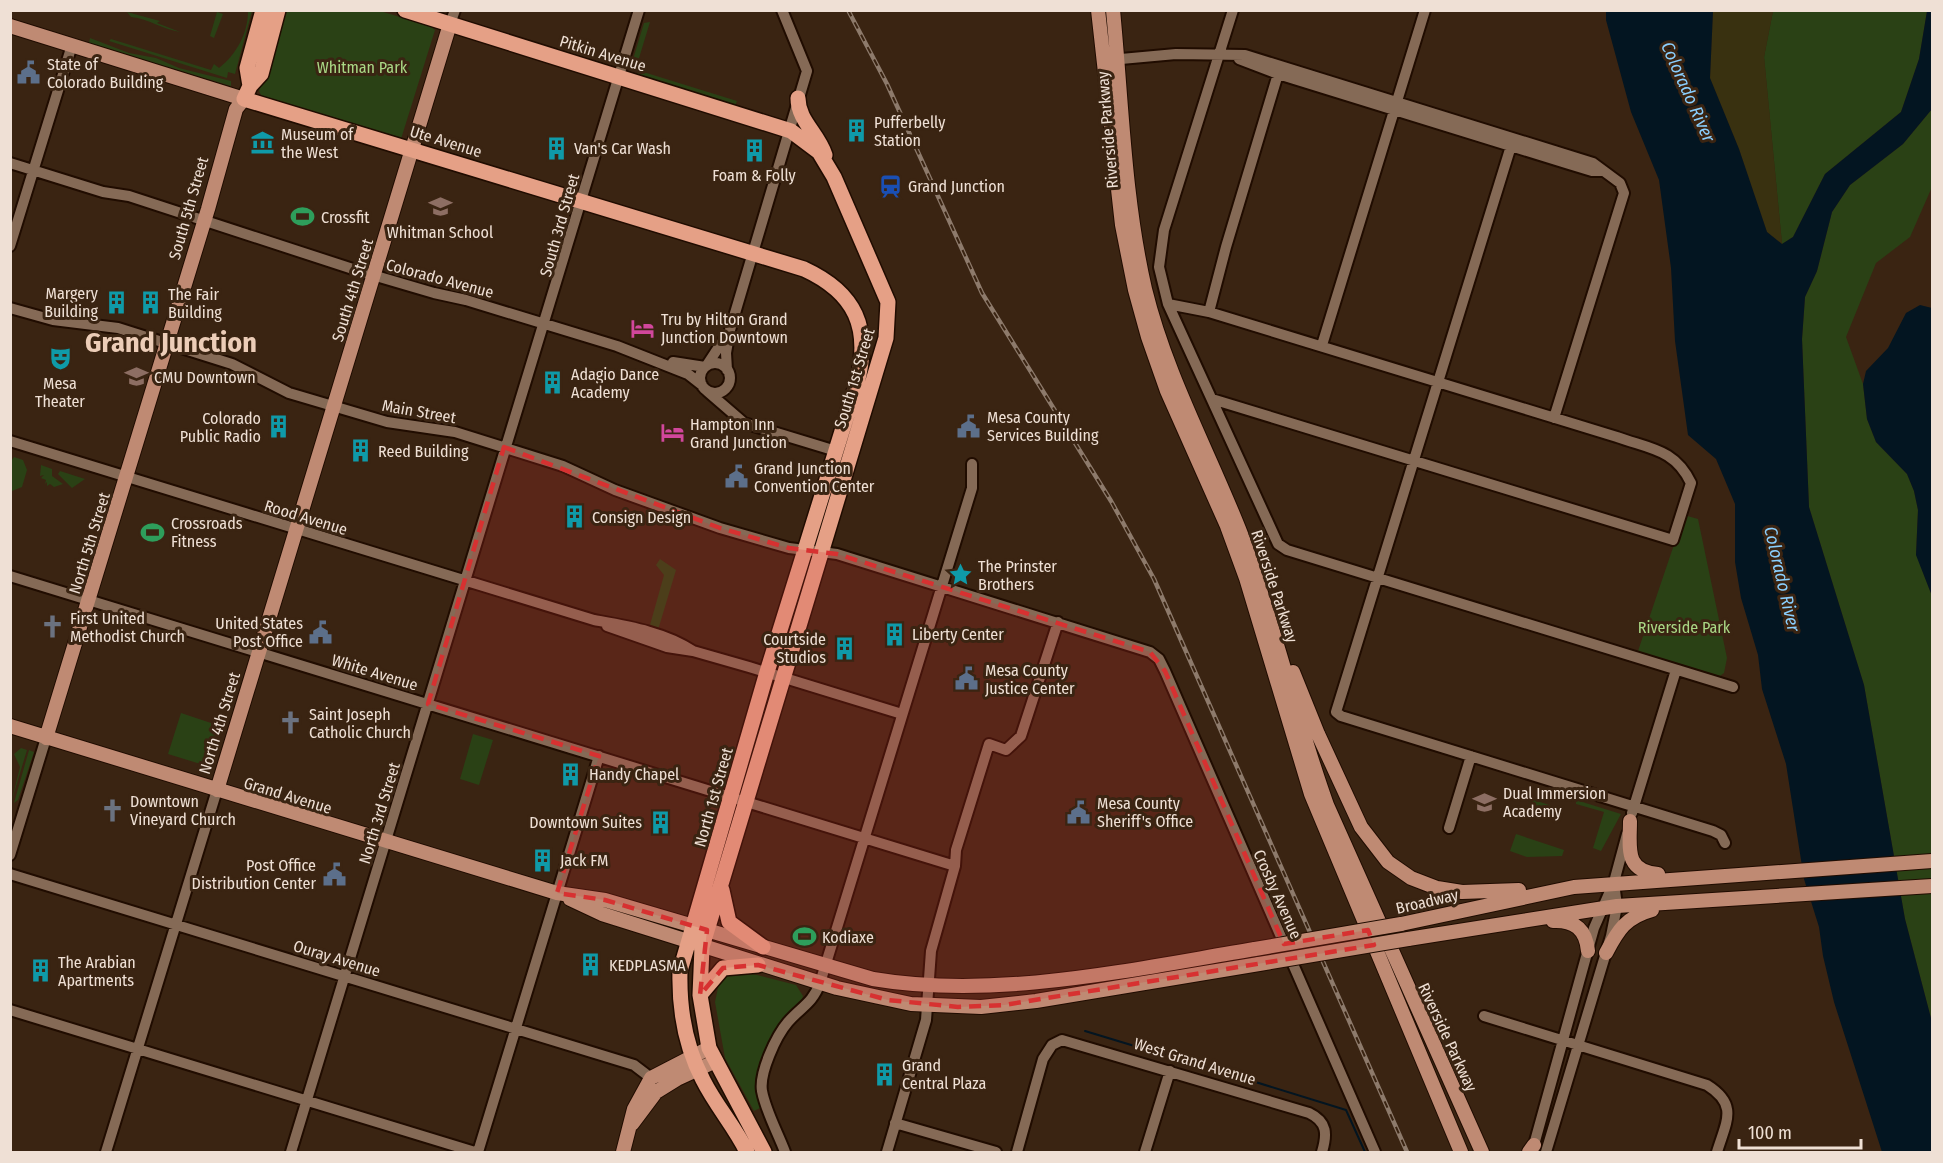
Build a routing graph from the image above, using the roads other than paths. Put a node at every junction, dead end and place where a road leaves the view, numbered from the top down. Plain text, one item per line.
1 (263, 10) edge
2 (278, 10) edge
3 (405, 10) edge
4 (639, 10) edge
5 (782, 10) edge
6 (1098, 10) edge
7 (1113, 10) edge
8 (1233, 10) edge
9 (1425, 10) edge
10 (453, 17) edge
11 (10, 26) edge
12 (72, 45) junction
13 (1219, 53) junction
14 (1230, 55) junction
15 (1118, 60) junction
16 (1103, 61) junction
17 (1278, 74) junction
18 (619, 77) junction
19 (247, 92) junction
20 (798, 98) junction
21 (1396, 106) junction
22 (791, 131) junction
23 (1511, 146) junction
24 (412, 149) junction
25 (10, 163) edge
26 (827, 164) junction
27 (34, 171) junction
28 (1603, 171) junction
29 (582, 202) junction
30 (204, 221) junction
31 (10, 246) edge
32 (754, 254) junction
33 (374, 275) junction
34 (1168, 304) junction
35 (10, 308) edge
36 (1209, 312) junction
37 (855, 314) joint
38 (545, 324) junction
39 (730, 330) junction
40 (167, 343) junction
41 (1322, 345) junction
42 (655, 361) junction
43 (706, 366) junction
44 (727, 370) junction
45 (1438, 382) junction
46 (728, 385) junction
47 (705, 388) junction
48 (1212, 399) junction
49 (333, 407) junction
50 (728, 408) junction
51 (1554, 418) junction
52 (10, 441) edge
53 (504, 447) junction
54 (836, 451) junction
55 (1412, 460) junction
56 (972, 464) dead end
57 (126, 477) junction
58 (297, 528) junction
59 (812, 550) junction
60 (10, 576) edge
61 (1377, 578) junction
62 (466, 580) junction
63 (942, 586) junction
64 (88, 600) junction
65 (1265, 600) junction
66 (1058, 622) junction
67 (258, 652) junction
68 (1150, 652) joint
69 (1676, 670) junction
70 (767, 672) junction
71 (784, 678) junction
72 (1732, 687) dead end
73 (428, 704) junction
74 (902, 714) junction
75 (10, 726) edge
76 (46, 738) junction
77 (599, 756) junction
78 (1471, 756) junction
79 (217, 790) junction
80 (738, 800) junction
81 (1634, 807) junction
82 (1630, 821) junction
83 (1449, 828) dead end
84 (863, 838) junction
85 (386, 841) junction
86 (1725, 843) dead end
87 (10, 855) edge
88 (1932, 861) edge
89 (955, 866) junction
90 (10, 874) edge
91 (1708, 876) junction
92 (722, 881) junction
93 (1614, 882) junction
94 (1932, 886) edge
95 (1574, 887) junction
96 (557, 893) junction
97 (1705, 901) junction
98 (1617, 906) junction
99 (1602, 908) junction
100 (1514, 921) junction
101 (176, 925) junction
102 (699, 928) junction
103 (687, 942) junction
104 (702, 947) junction
105 (763, 947) junction
106 (1588, 951) junction
107 (1606, 953) junction
108 (758, 965) junction
109 (825, 966) junction
110 (344, 976) junction
111 (820, 983) junction
112 (929, 986) junction
113 (700, 995) junction
114 (929, 1006) junction
115 (10, 1010) edge
116 (1484, 1016) dead end
117 (515, 1029) junction
118 (1563, 1041) junction
119 (1578, 1045) junction
120 (138, 1049) junction
121 (712, 1054) junction
122 (695, 1063) junction
123 (1170, 1071) junction
124 (651, 1078) junction
125 (306, 1101) junction
126 (895, 1123) junction
127 (632, 1124) junction
128 (1535, 1151) edge
129 (106, 1152) edge
130 (291, 1152) edge
131 (476, 1152) edge
132 (623, 1152) edge
133 (747, 1152) edge
134 (764, 1152) edge
135 (785, 1152) edge
136 (886, 1152) edge
137 (996, 1152) edge
138 (1017, 1152) edge
139 (1145, 1152) edge
140 (1322, 1152) edge
141 (1375, 1152) edge
142 (1461, 1152) edge
143 (1482, 1152) edge
144 (1717, 1152) edge

1 - 19 highway, South 5th Street
2 - 19 highway, South 5th Street
3 - 10 highway, Pitkin Avenue
4 - 18 street, South 3rd Street
5 - 20 street
6 - 16 main road, Riverside Parkway
7 - 15 main road, Riverside Parkway
8 - 13 street
9 - 21 street
10 - 18 highway, Pitkin Avenue
10 - 24 main road, South 4th Street
11 - 12 main road, Ute Avenue
12 - 19 main road, Ute Avenue
12 - 27 street
13 - 14 street
13 - 15 street
13 - 34 street
14 - 17 street
14 - 21 street
15 - 16 street
15 - 65 main road, Riverside Parkway
16 - 142 main road, Riverside Parkway
17 - 21 street
17 - 36 street
18 - 22 highway, Pitkin Avenue
18 - 29 street, South 3rd Street
19 - 24 highway, Ute Avenue
19 - 30 main road, South 5th Street
20 - 22 street
20 - 26 highway
21 - 23 street
21 - 28 street
21 - 41 street
22 - 26 highway, South 1st Street
22 - 32 street
23 - 28 street
23 - 45 street
24 - 29 highway, Ute Avenue
24 - 33 main road, South 4th Street
25 - 27 street, Colorado Avenue
26 - 59 highway, South 1st Street
27 - 30 street, Colorado Avenue
27 - 31 street
28 - 51 street
29 - 32 highway, Ute Avenue
29 - 38 street, South 3rd Street
30 - 33 street, Colorado Avenue
30 - 40 main road, South 5th Street
32 - 37 highway, Ute Avenue
32 - 39 street
33 - 38 street, Colorado Avenue
33 - 49 main road, South 4th Street
34 - 36 street
34 - 48 street
35 - 40 street, Main Street
36 - 41 street
37 - 54 highway, South 1st Street
38 - 42 street, Colorado Avenue
38 - 53 street, South 3rd Street
39 - 43 street
39 - 44 street
40 - 49 street, Main Street
40 - 57 main road, North 5th Street
41 - 45 street
42 - 43 street, Colorado Avenue
42 - 47 street, Colorado Avenue
43 - 44 street
43 - 47 street
44 - 46 street
45 - 51 street
45 - 55 street
46 - 47 street
46 - 50 street
47 - 50 street, Colorado Avenue
48 - 55 street
48 - 61 street
49 - 53 street, Main Street
49 - 58 main road, North 4th Street
50 - 54 street, Colorado Avenue
51 - 55 street
52 - 57 street, Rood Avenue
53 - 59 street, Main Street
53 - 62 street, North 3rd Street
54 - 59 highway, South 1st Street
55 - 61 street
56 - 63 street
57 - 58 street, Rood Avenue
57 - 64 main road, North 5th Street
58 - 62 street, Rood Avenue
58 - 67 main road, North 4th Street
59 - 63 street, Main Street
59 - 70 highway, North 1st Street
59 - 71 highway, North 1st Street
60 - 64 street, White Avenue
61 - 69 street
61 - 78 street
62 - 70 street, Rood Avenue
62 - 73 street, North 3rd Street
63 - 66 street, Main Street
63 - 74 street
64 - 67 street, White Avenue
64 - 76 main road, North 5th Street
65 - 95 main road
65 - 143 main road, Riverside Parkway
66 - 68 street, Main Street
66 - 89 street
67 - 73 street, White Avenue
67 - 79 main road, North 4th Street
68 - 141 street, Crosby Avenue
69 - 72 street
69 - 81 street
70 - 71 street, Rood Avenue
70 - 80 highway, North 1st Street
71 - 74 street, Rood Avenue
71 - 80 highway, North 1st Street
73 - 77 street, White Avenue
73 - 85 street, North 3rd Street
74 - 84 street
75 - 76 main road, Grand Avenue
76 - 79 main road, Grand Avenue
76 - 87 street, North 5th Street
77 - 80 street, White Avenue
77 - 96 street
78 - 81 street
78 - 83 street
79 - 85 main road, Grand Avenue
79 - 101 street, North 4th Street
80 - 84 street, White Avenue
80 - 92 highway, North 1st Street
80 - 102 highway, North 1st Street
81 - 82 street
81 - 86 street
82 - 91 main road
82 - 93 street
84 - 89 street, White Avenue
84 - 109 street
85 - 96 main road, Grand Avenue
85 - 110 street, North 3rd Street
88 - 91 main road, Broadway
89 - 112 street
90 - 101 street, Ouray Avenue
91 - 93 main road, Broadway
92 - 102 highway, North 1st Street
92 - 105 highway
93 - 95 main road, Broadway
93 - 98 street
93 - 99 street
94 - 97 main road, Broadway
95 - 112 main road, Broadway, bridge
96 - 102 main road, Grand Avenue
96 - 103 main road, Grand Avenue
96 - 117 street
97 - 98 main road, Broadway
97 - 107 main road
98 - 99 main road, Broadway
98 - 107 street
99 - 100 main road, Broadway
99 - 106 street
100 - 106 main road
100 - 114 main road, Broadway, bridge
101 - 110 street, Ouray Avenue
101 - 120 street, North 4th Street
102 - 103 highway, North 1st Street
102 - 104 highway, North 1st Street
102 - 105 main road, Grand Avenue
103 - 104 main road
103 - 122 highway, North 1st Street
104 - 108 main road
104 - 113 highway, North 1st Street
105 - 109 main road, Grand Avenue
106 - 118 street
107 - 119 street
108 - 111 main road
108 - 113 highway
109 - 111 street
109 - 112 main road, Grand Avenue
110 - 117 street, Ouray Avenue
110 - 125 street, North 3rd Street
111 - 114 main road
111 - 135 street
112 - 114 street
113 - 121 highway, North 1st Street
114 - 126 street
115 - 120 street
116 - 118 street
117 - 124 street, Ouray Avenue
117 - 131 street
118 - 119 street
118 - 128 street
119 - 128 street
119 - 144 street
120 - 125 street
120 - 129 street, North 4th Street
121 - 122 main road
121 - 134 highway, North 1st Street
122 - 124 main road
122 - 127 main road
122 - 133 highway, North 1st Street
123 - 138 street, West Grand Avenue
123 - 139 street
123 - 140 street, West Grand Avenue
124 - 127 main road
125 - 130 street, North 3rd Street
125 - 131 street
126 - 136 street
126 - 137 street
127 - 132 main road

